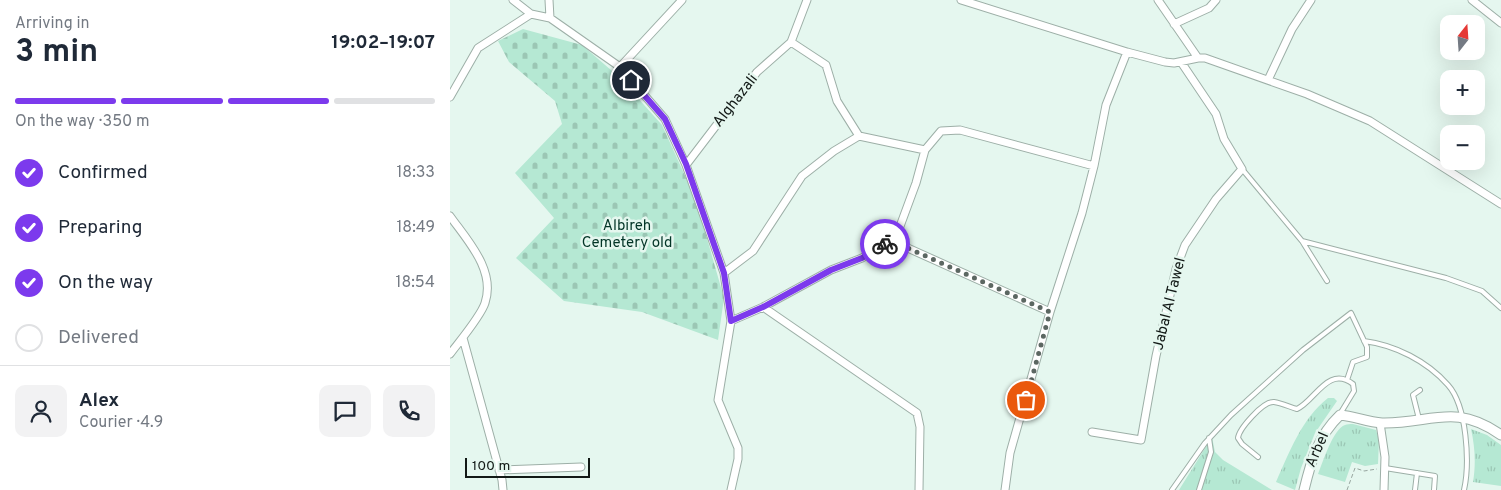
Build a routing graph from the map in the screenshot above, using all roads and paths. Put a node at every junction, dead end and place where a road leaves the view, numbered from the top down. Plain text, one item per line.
1 (513, 0) edge
2 (549, 0) edge
3 (682, 0) edge
4 (807, 0) edge
5 (962, 0) edge
6 (1158, 0) edge
7 (1216, 0) edge
8 (1311, 0) edge
9 (1472, 0) edge
10 (531, 14) junction
11 (550, 18) junction
12 (1501, 23) edge
13 (1174, 24) junction
14 (791, 42) junction
15 (1127, 52) junction
16 (1198, 58) junction
17 (1181, 62) junction
18 (620, 67) junction
19 (1268, 80) junction
20 (452, 86) edge
21 (450, 97) edge
22 (859, 136) junction
23 (925, 150) junction
24 (686, 164) junction
25 (1094, 166) junction
26 (1242, 169) junction
27 (1501, 204) edge
28 (450, 216) edge
29 (890, 240) junction
30 (1302, 241) junction
31 (724, 273) junction
32 (1327, 281) dead end
33 (763, 307) junction
34 (1501, 308) edge
35 (1050, 312) junction
36 (731, 321) junction
37 (463, 338) junction
38 (1364, 341) junction
39 (450, 354) edge
40 (1347, 380) junction
41 (1420, 390) dead end
42 (1340, 414) junction
43 (1461, 418) junction
44 (1419, 419) junction
45 (1380, 423) junction
46 (1092, 432) dead end
47 (1501, 435) edge
48 (1209, 438) junction
49 (1258, 457) dead end
50 (581, 467) dead end
51 (1385, 468) junction
52 (499, 470) junction
53 (1417, 474) junction
54 (503, 490) edge
55 (731, 490) edge
56 (919, 490) edge
57 (1005, 490) edge
58 (1172, 490) edge
59 (1199, 490) edge
60 (1304, 490) edge
61 (1347, 490) edge
62 (1384, 490) edge
63 (1415, 490) edge
64 (1434, 490) edge
65 (1464, 490) edge

1 - 10 street
2 - 11 street
3 - 18 street
4 - 14 street
5 - 15 street
6 - 13 street
7 - 13 street
8 - 19 street
9 - 12 street
10 - 11 street
10 - 20 street
11 - 18 street
13 - 16 street
14 - 22 street
14 - 24 street, Alghazali
15 - 17 street
15 - 25 street
16 - 17 street
16 - 19 street
17 - 26 street
18 - 24 street
19 - 27 street
20 - 21 street
22 - 23 street
22 - 31 street
23 - 25 street
23 - 29 street
24 - 31 street
25 - 35 street
26 - 30 lane
26 - 46 street, Jabal Al Tawel
28 - 37 street
29 - 33 street
29 - 35 street
30 - 32 lane
30 - 34 lane
31 - 36 street
33 - 36 street
33 - 56 street
35 - 57 street
36 - 55 street
37 - 39 street
37 - 52 street
38 - 40 lane
38 - 43 lane
38 - 48 lane
40 - 42 lane
40 - 49 lane
41 - 44 lane
42 - 45 street
42 - 60 street, Arbel
43 - 44 street
43 - 47 street
43 - 65 lane
44 - 45 street
45 - 51 street
48 - 58 lane
48 - 59 lane
50 - 52 street
51 - 53 lane
51 - 61 path
51 - 62 street
52 - 54 street
53 - 63 lane
53 - 64 lane

